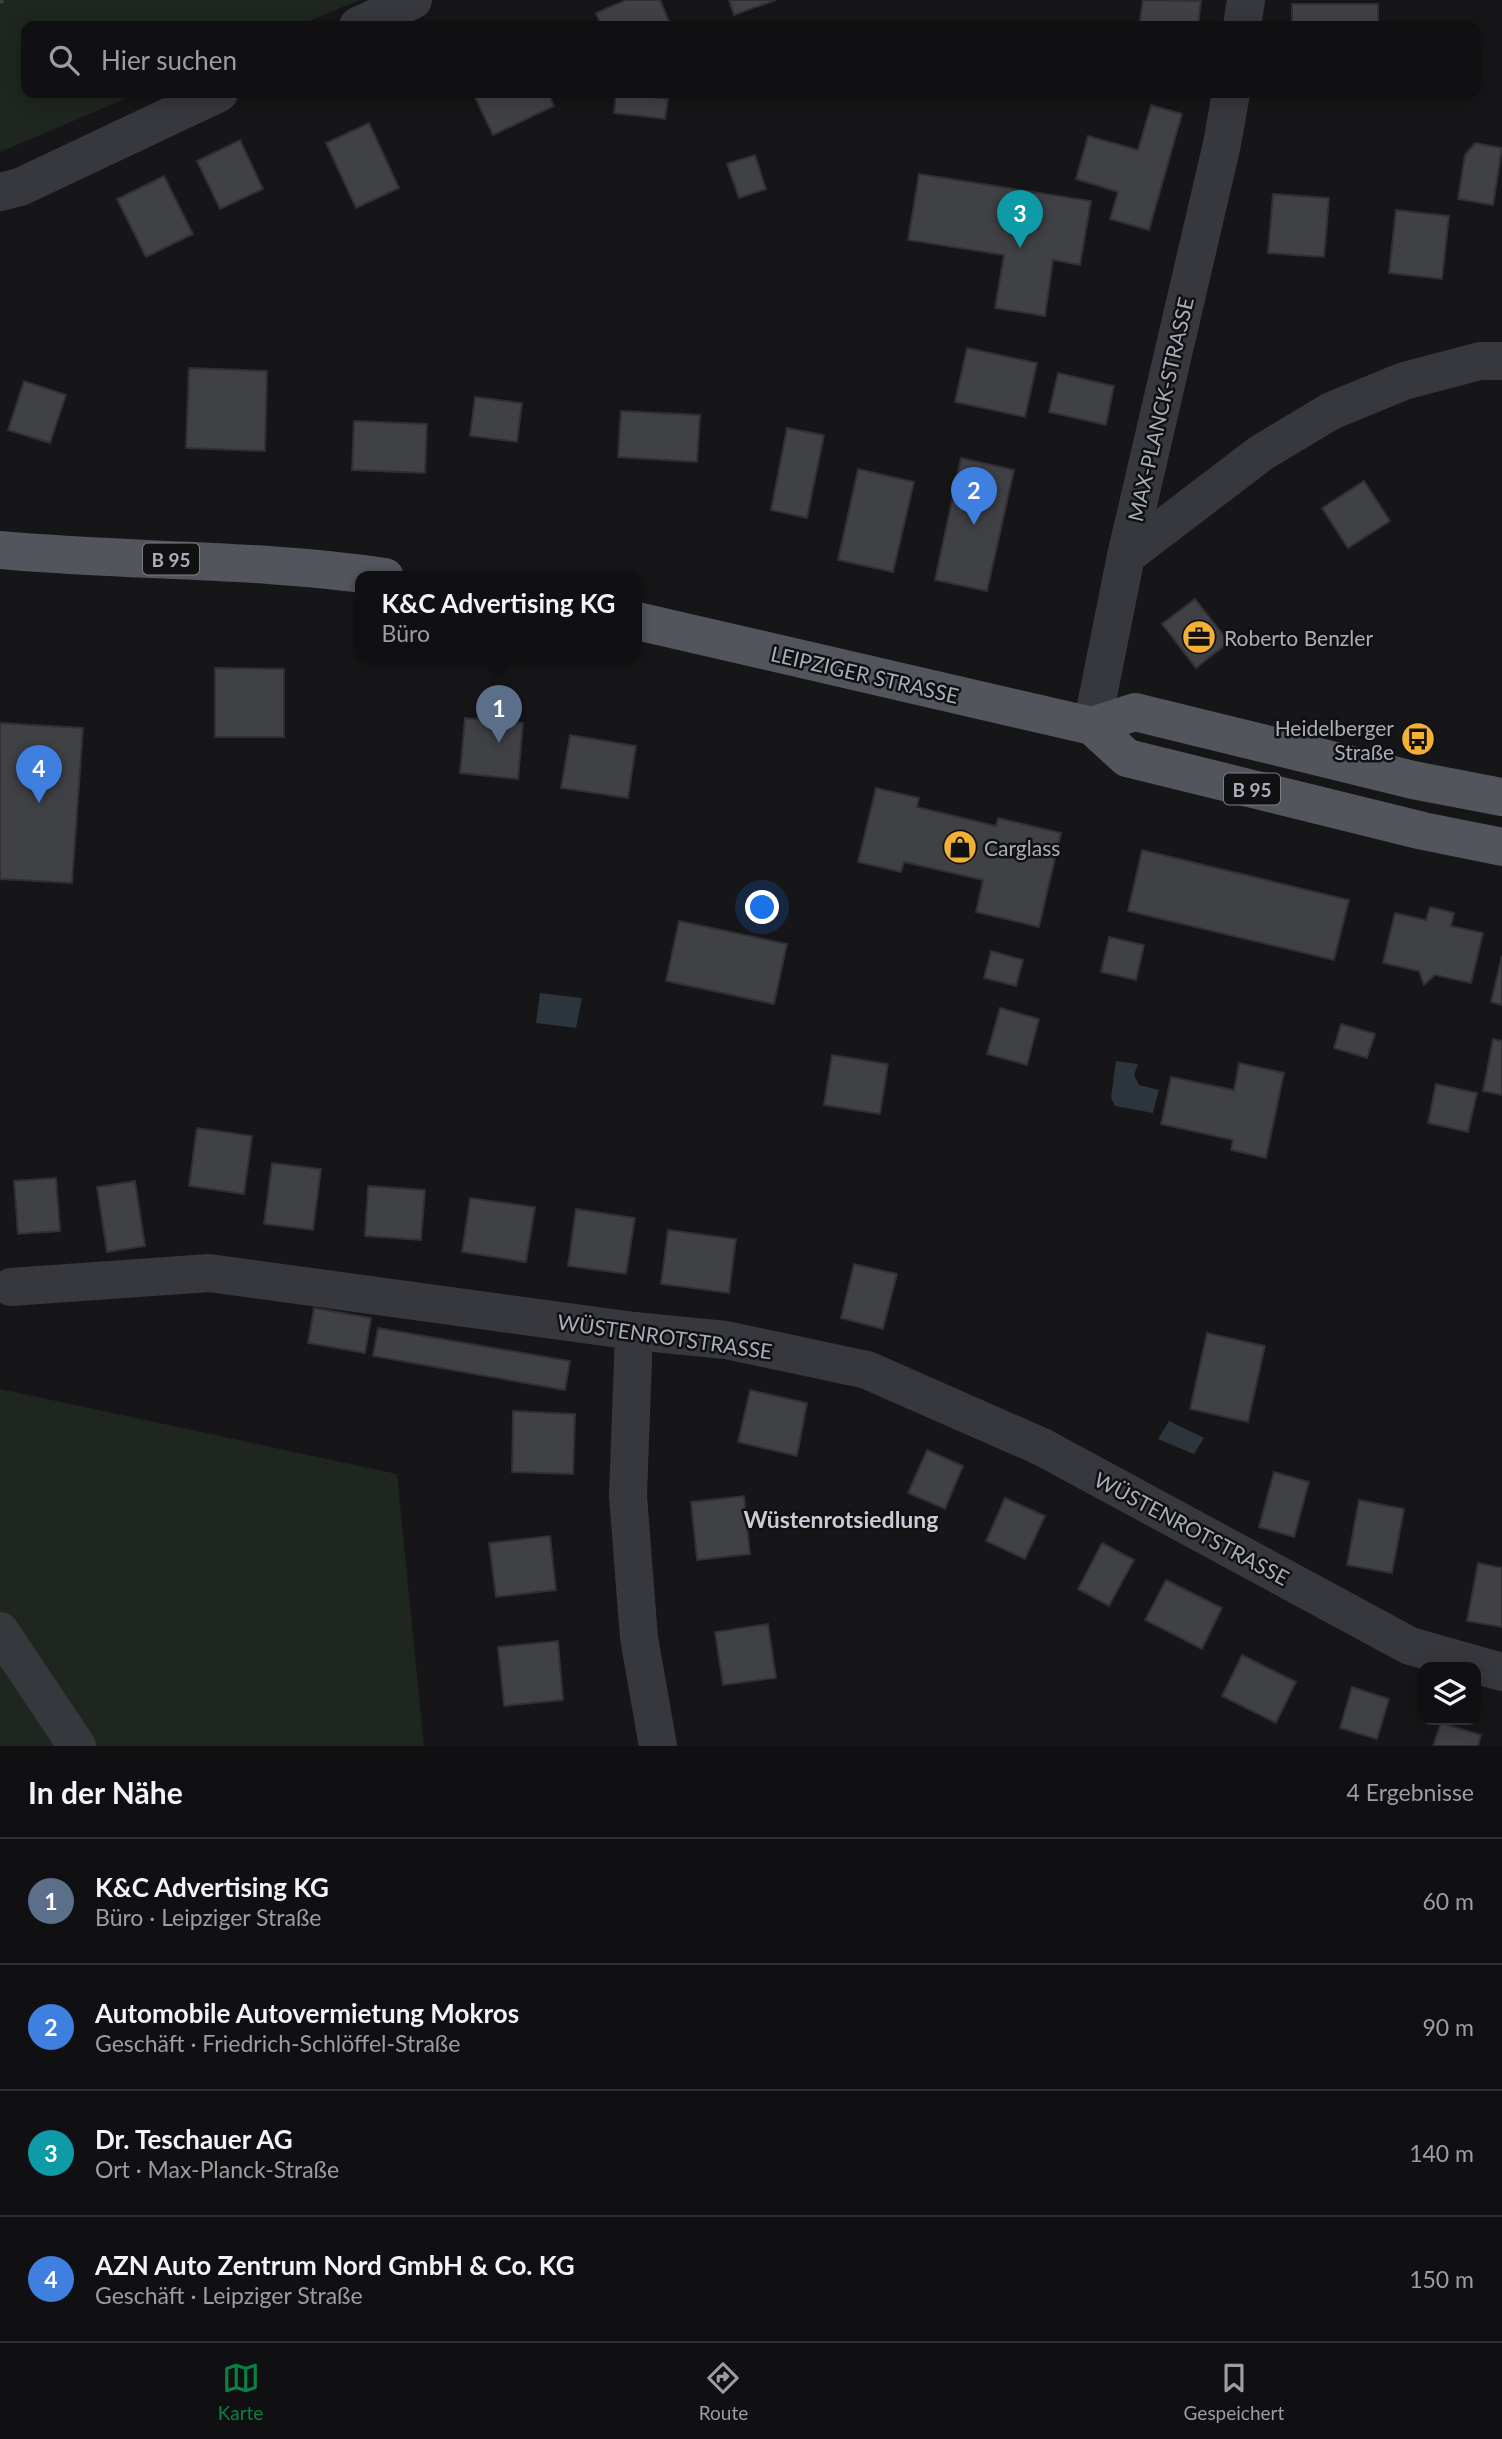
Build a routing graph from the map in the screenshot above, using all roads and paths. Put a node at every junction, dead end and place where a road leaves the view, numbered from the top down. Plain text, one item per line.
1 (5, 0) edge
2 (413, 0) edge
3 (1246, 0) edge
4 (0, 2) edge
5 (369, 21) edge
6 (1243, 21) edge
7 (208, 98) edge
8 (1230, 98) edge
9 (0, 192) edge
10 (1502, 361) edge
11 (0, 550) edge
12 (1126, 556) junction
13 (355, 573) edge
14 (642, 622) edge
15 (1092, 726) junction
16 (1502, 797) edge
17 (1502, 847) edge
18 (11, 1287) dead end
19 (634, 1331) junction
20 (0, 1631) edge
21 (1502, 1672) edge
22 (77, 1746) edge
23 (659, 1746) edge

1 - 4 path
2 - 5 street
3 - 6 street
7 - 9 street
8 - 12 street, MAX-PLANCK-STRASSE
10 - 12 street
11 - 13 main road, B 95
12 - 15 street, MAX-PLANCK-STRASSE
14 - 15 main road, LEIPZIGER STRASSE / B 95
15 - 16 main road, B 95
15 - 17 main road, LEIPZIGER STRASSE / B 95
18 - 19 street, WÜSTENROTSTRASSE
19 - 21 street, WÜSTENROTSTRASSE
19 - 23 street
20 - 22 street

